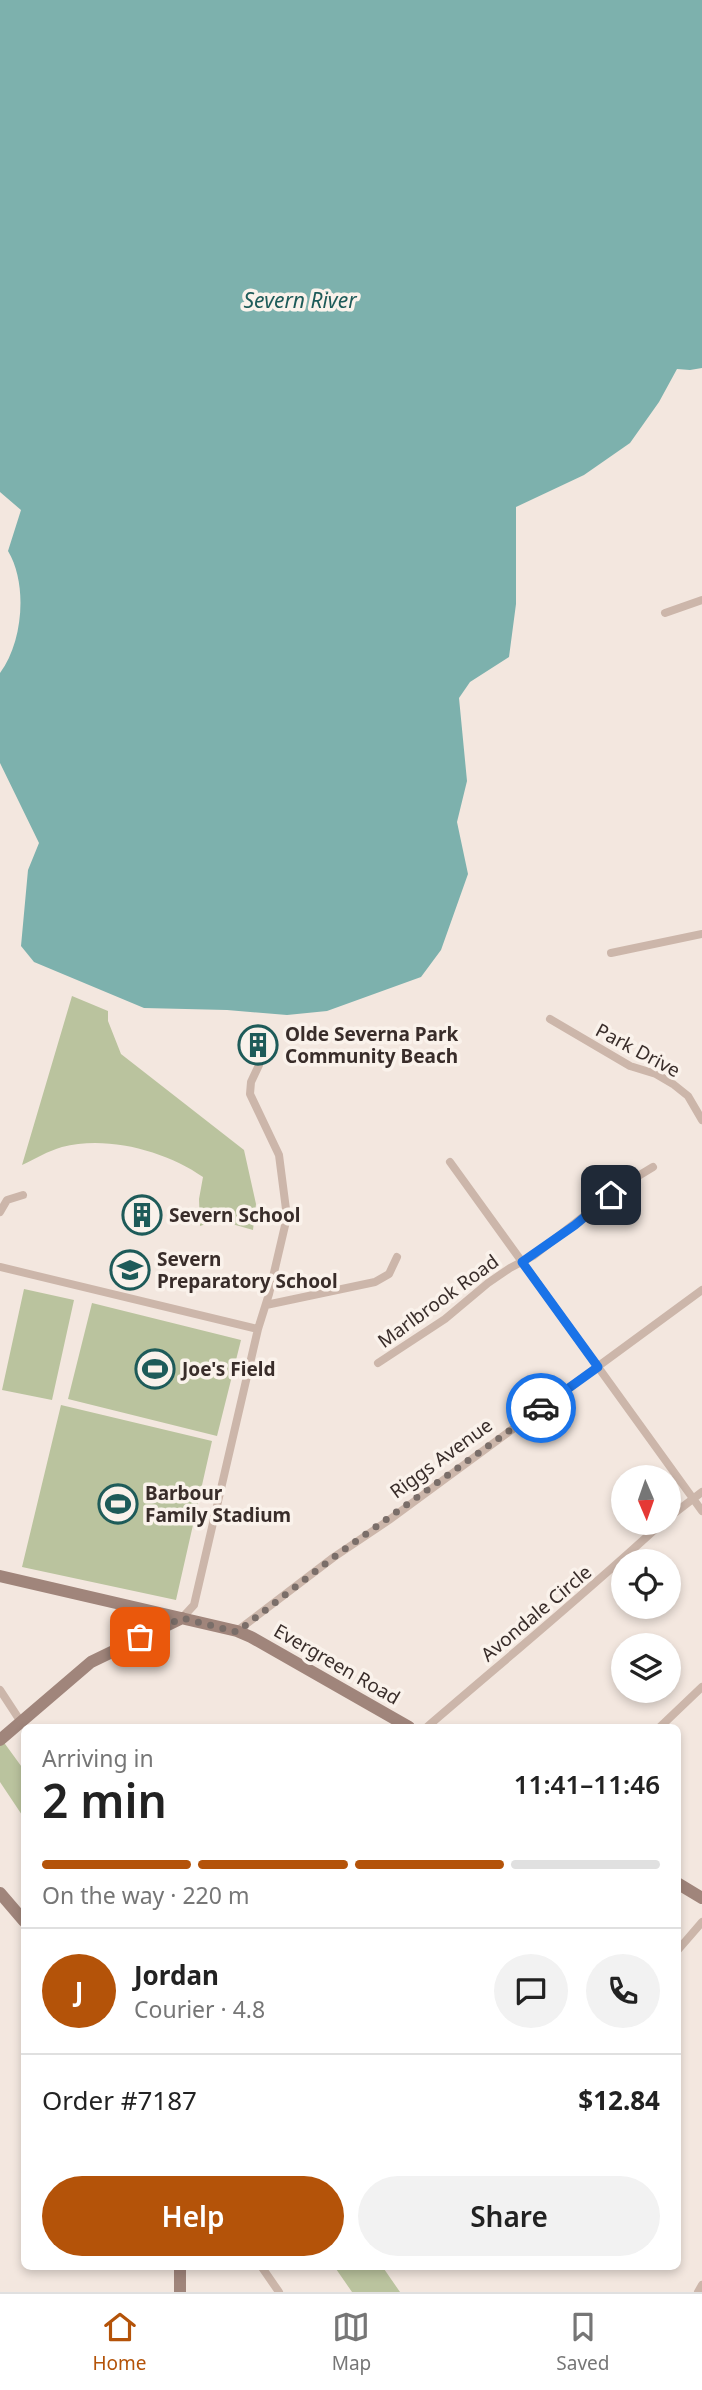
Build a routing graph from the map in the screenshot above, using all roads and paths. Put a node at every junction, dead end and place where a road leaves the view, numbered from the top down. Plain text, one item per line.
1 (699, 601) edge
2 (665, 613) dead end
3 (702, 934) edge
4 (611, 953) dead end
5 (550, 1019) dead end
6 (259, 1065) dead end
7 (702, 1120) edge
8 (450, 1162) dead end
9 (653, 1167) dead end
10 (23, 1195) dead end
11 (0, 1212) edge
12 (397, 1257) dead end
13 (522, 1262) junction
14 (0, 1267) edge
15 (702, 1290) edge
16 (266, 1305) junction
17 (258, 1329) junction
18 (379, 1363) dead end
19 (598, 1367) junction
20 (702, 1492) edge
21 (693, 1498) junction
22 (681, 1508) edge
23 (702, 1511) edge
24 (649, 1535) edge
25 (0, 1576) edge
26 (182, 1618) junction
27 (237, 1632) junction
28 (702, 1687) edge
29 (0, 1690) edge
30 (21, 1721) junction
31 (404, 1724) edge
32 (430, 1724) edge
33 (663, 1724) edge
34 (0, 1740) edge
35 (681, 1885) edge
36 (0, 1893) edge
37 (702, 1898) edge
38 (21, 1918) edge
39 (702, 1922) edge
40 (681, 1946) edge
41 (180, 2270) edge
42 (264, 2270) edge
43 (702, 2285) edge
44 (180, 2292) edge
45 (279, 2292) edge
46 (698, 2292) edge

1 - 2 street
3 - 4 street
5 - 7 street, Park Drive
6 - 16 street
8 - 13 street
9 - 13 street, Marlbrook Road
10 - 11 street
12 - 16 street
13 - 18 street, Marlbrook Road
13 - 19 street
14 - 17 street
15 - 19 street, Riggs Avenue
16 - 17 street
17 - 26 street
19 - 21 street
19 - 27 street, Riggs Avenue
20 - 21 street
21 - 22 street
21 - 23 street
24 - 32 street, Avondale Circle
25 - 26 street, Evergreen Road
26 - 27 street, Evergreen Road
26 - 30 street
27 - 31 street, Evergreen Road
28 - 33 street
29 - 30 street
30 - 34 street
35 - 37 street
36 - 38 street
39 - 40 street
41 - 44 street
42 - 45 street
43 - 46 street

